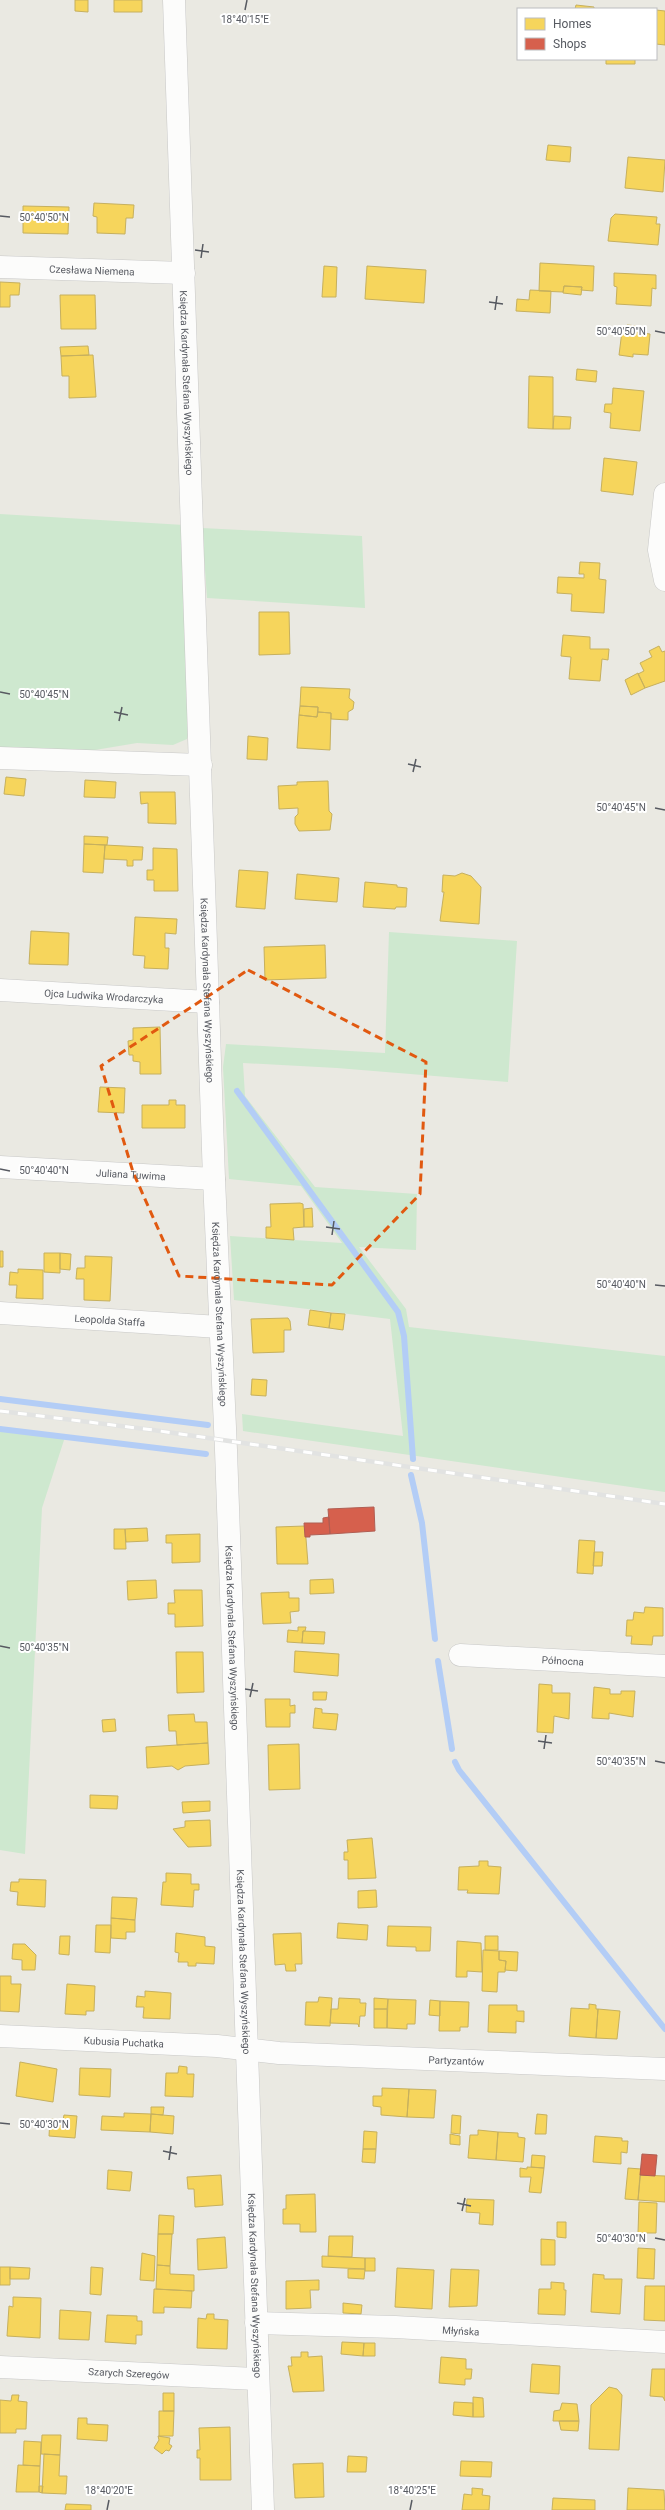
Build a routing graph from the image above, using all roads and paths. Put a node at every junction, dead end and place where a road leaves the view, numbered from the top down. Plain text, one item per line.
1 (174, 0) edge
2 (0, 267) edge
3 (184, 273) junction
4 (665, 494) edge
5 (665, 580) edge
6 (0, 758) edge
7 (201, 765) junction
8 (0, 990) edge
9 (208, 1002) junction
10 (0, 1167) edge
11 (214, 1179) junction
12 (0, 1313) edge
13 (219, 1326) junction
14 (460, 1655) dead end
15 (665, 1666) edge
16 (0, 2036) edge
17 (247, 2050) junction
18 (665, 2069) edge
19 (256, 2323) junction
20 (665, 2342) edge
21 (0, 2366) edge
22 (258, 2379) junction
23 (263, 2510) edge

1 - 3 street, Księdza Kardynała Stefana Wyszyńskiego
2 - 3 street, Czesława Niemena
3 - 7 street, Księdza Kardynała Stefana Wyszyńskiego
4 - 5 street
6 - 7 street
7 - 9 street, Księdza Kardynała Stefana Wyszyńskiego
8 - 9 street, Ojca Ludwika Wrodarczyka
9 - 11 street, Księdza Kardynała Stefana Wyszyńskiego
10 - 11 street, Juliana Tuwima
11 - 13 street, Księdza Kardynała Stefana Wyszyńskiego
12 - 13 street, Leopolda Staffa
13 - 17 street, Księdza Kardynała Stefana Wyszyńskiego
14 - 15 street, Północna
16 - 17 street, Kubusia Puchatka
17 - 18 street, Partyzantów
17 - 19 street, Księdza Kardynała Stefana Wyszyńskiego
19 - 20 street, Młyńska
19 - 22 street, Księdza Kardynała Stefana Wyszyńskiego
21 - 22 street, Szarych Szeregów
22 - 23 street, Księdza Kardynała Stefana Wyszyńskiego

